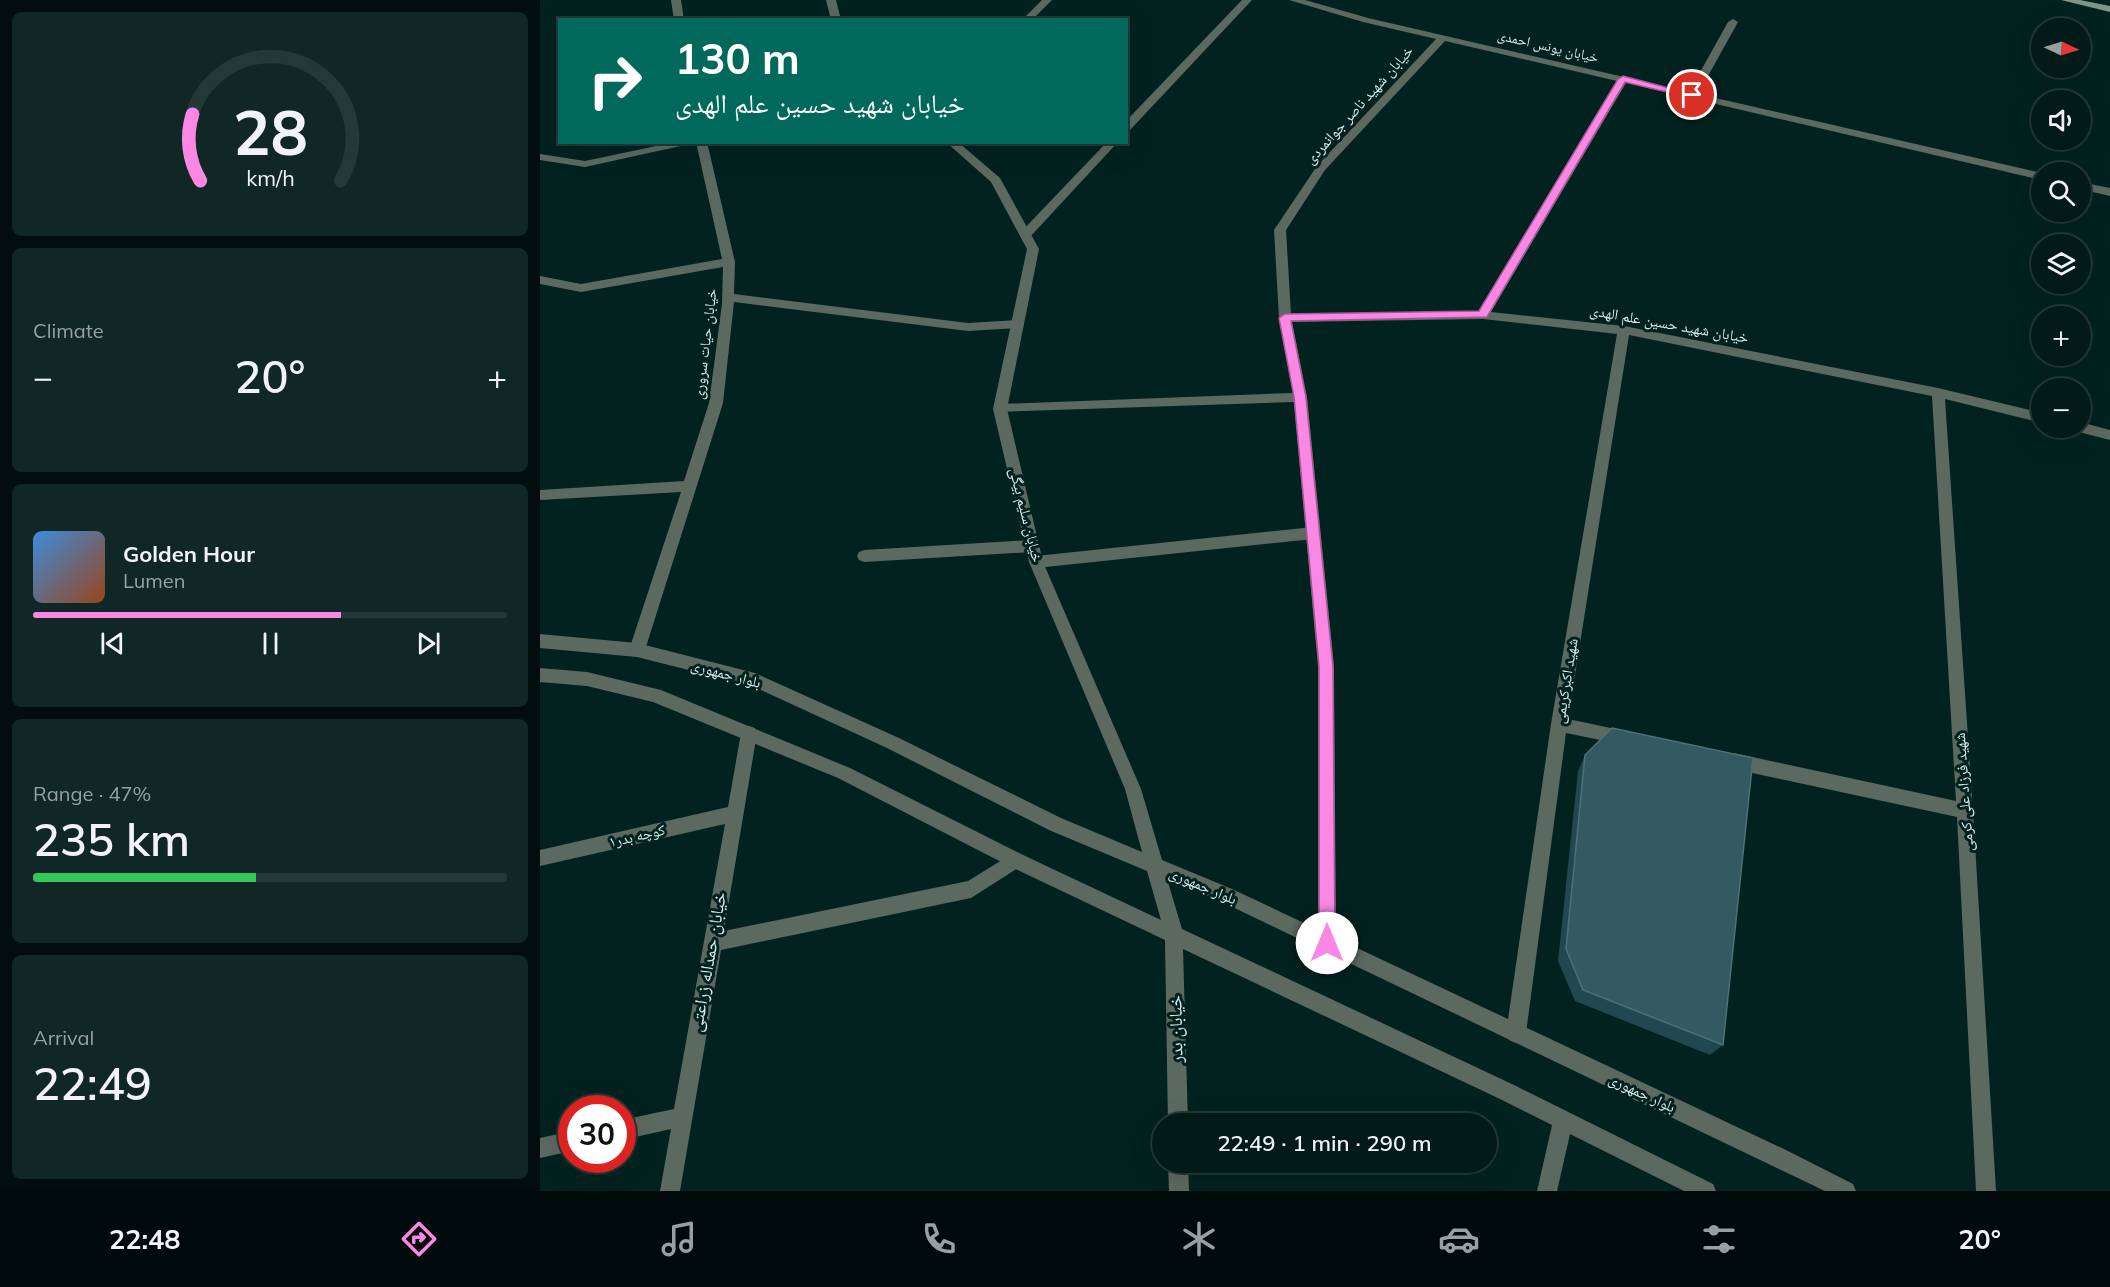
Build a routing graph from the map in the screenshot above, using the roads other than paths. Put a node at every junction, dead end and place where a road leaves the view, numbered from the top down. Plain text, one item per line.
1 (676, 0) edge
2 (831, 0) edge
3 (1047, 0) edge
4 (1247, 0) edge
5 (1294, 0) edge
6 (2066, 0) edge
7 (2110, 9) edge
8 (679, 18) edge
9 (836, 18) edge
10 (1028, 18) edge
11 (1733, 22) dead end
12 (1443, 37) junction
13 (1623, 79) junction
14 (1692, 95) junction
15 (1128, 126) edge
16 (684, 144) edge
17 (701, 144) edge
18 (953, 144) edge
19 (1111, 144) edge
20 (540, 157) edge
21 (2031, 174) edge
22 (2091, 188) edge
23 (2110, 192) edge
24 (1025, 235) junction
25 (729, 261) junction
26 (540, 280) edge
27 (729, 297) junction
28 (1483, 315) junction
29 (1285, 318) junction
30 (1017, 324) junction
31 (1624, 330) junction
32 (1938, 393) junction
33 (1300, 397) junction
34 (1000, 409) junction
35 (2031, 415) edge
36 (2091, 430) edge
37 (2110, 435) edge
38 (688, 486) junction
39 (540, 495) edge
40 (1313, 533) junction
41 (1032, 546) junction
42 (864, 556) dead end
43 (1036, 562) junction
44 (540, 641) edge
45 (637, 650) junction
46 (540, 675) edge
47 (1559, 724) junction
48 (749, 733) junction
49 (1641, 741) edge
50 (1722, 758) edge
51 (1965, 811) junction
52 (734, 814) junction
53 (540, 858) edge
54 (1015, 860) junction
55 (1154, 865) junction
56 (1174, 934) junction
57 (712, 943) junction
58 (1327, 943) junction
59 (1516, 1033) junction
60 (1178, 1113) edge
61 (682, 1117) junction
62 (1563, 1121) junction
63 (636, 1127) edge
64 (558, 1144) edge
65 (540, 1148) edge
66 (1178, 1173) edge
67 (670, 1191) edge
68 (1179, 1191) edge
69 (1547, 1191) edge
70 (1706, 1191) edge
71 (1846, 1191) edge
72 (1986, 1191) edge

1 - 8 street
2 - 9 street
3 - 10 street
4 - 15 street
5 - 12 street, خیابان یونس احمدی
6 - 7 main road
11 - 14 street
12 - 13 street, خیابان یونس احمدی
12 - 29 street, خیابان شهید ناصر جوانمردی
13 - 14 street, خیابان یونس احمدی
13 - 28 street
14 - 21 street, خیابان یونس احمدی
16 - 20 street
17 - 25 street, خیابان حیات سروری
18 - 24 street, خیابان سلیم بیگی
19 - 24 street
22 - 23 street
24 - 30 street, خیابان سلیم بیگی
25 - 26 street
25 - 27 street, خیابان حیات سروری
27 - 30 street
27 - 38 street, خیابان حیات سروری
28 - 29 street, خیابان شهید حسین علم الهدی
28 - 31 street, خیابان شهید حسین علم الهدی
29 - 33 street, خیابان شهید ناصر جوانمردی
30 - 34 street, خیابان سلیم بیگی
31 - 32 street, خیابان شهید حسین علم الهدی
31 - 47 street, شهید اکبرکریمی
32 - 35 street, خیابان شهید حسین علم الهدی
32 - 51 street, شهید فرزاد علی کرمی
33 - 34 street
33 - 40 street, خیابان شهید ناصر جوانمردی
34 - 41 street, خیابان سلیم بیگی
36 - 37 street
38 - 39 street
38 - 45 street, خیابان حیات سروری
40 - 43 street
40 - 58 street, خیابان شهید ناصر جوانمردی
41 - 42 street
41 - 43 street, خیابان سلیم بیگی
43 - 55 street, خیابان سلیم بیگی
44 - 45 street, بلوار جمهوری
45 - 55 street, بلوار جمهوری
46 - 48 street
47 - 49 street
47 - 59 street, شهید اکبرکریمی
48 - 52 street, خیابان حمداله زراعتی
48 - 54 street
50 - 51 street
51 - 72 street, شهید فرزاد علی کرمی
52 - 53 street, کوچه بدر۱
52 - 57 street, خیابان حمداله زراعتی
54 - 56 street
54 - 57 street
55 - 56 street, خیابان سلیم بیگی
55 - 58 street, بلوار جمهوری
56 - 60 street, خیابان بدر
56 - 62 street
57 - 61 street, خیابان حمداله زراعتی
58 - 59 street, بلوار جمهوری
59 - 71 street, بلوار جمهوری
61 - 63 street
61 - 67 street, خیابان حمداله زراعتی
62 - 69 street
62 - 70 street
64 - 65 street
66 - 68 street

